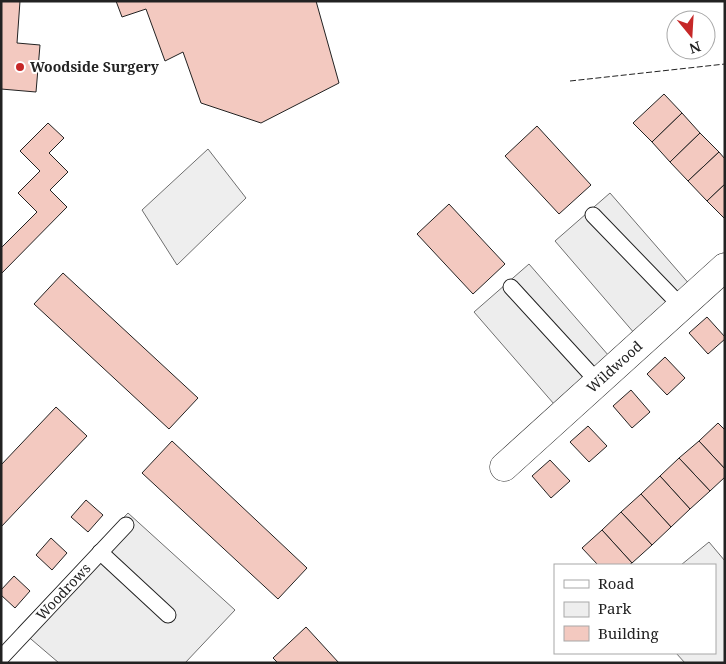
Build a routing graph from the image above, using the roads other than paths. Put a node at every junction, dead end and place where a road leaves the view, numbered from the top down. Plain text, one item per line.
1 (593, 215) dead end
2 (725, 267) edge
3 (511, 287) dead end
4 (681, 306) junction
5 (598, 382) junction
6 (504, 467) dead end
7 (126, 525) dead end
8 (100, 552) junction
9 (168, 614) dead end
10 (1, 658) edge

1 - 4 lane
2 - 4 street, Wildwood
3 - 5 lane
4 - 5 street, Wildwood
5 - 6 street, Wildwood
7 - 8 lane, Woodrows
8 - 9 lane
8 - 10 lane, Woodrows

